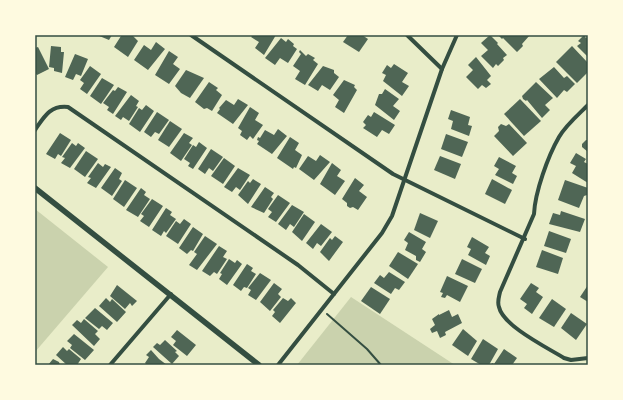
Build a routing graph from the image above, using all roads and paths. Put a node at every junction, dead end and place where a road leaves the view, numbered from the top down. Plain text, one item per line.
1 (191, 35) edge
2 (407, 35) edge
3 (457, 35) edge
4 (442, 69) junction
5 (588, 105) edge
6 (35, 130) edge
7 (405, 180) junction
8 (35, 188) edge
9 (524, 239) junction
10 (171, 294) junction
11 (334, 294) junction
12 (322, 309) junction
13 (588, 358) edge
14 (110, 365) edge
15 (259, 365) edge
16 (278, 365) edge
17 (381, 365) edge

1 - 7 street
2 - 4 street
3 - 4 street
4 - 7 street
5 - 9 street
6 - 11 street
7 - 9 street
7 - 11 street
8 - 10 street
9 - 13 street
10 - 14 street
10 - 15 street
11 - 12 street
12 - 16 street
12 - 17 path

